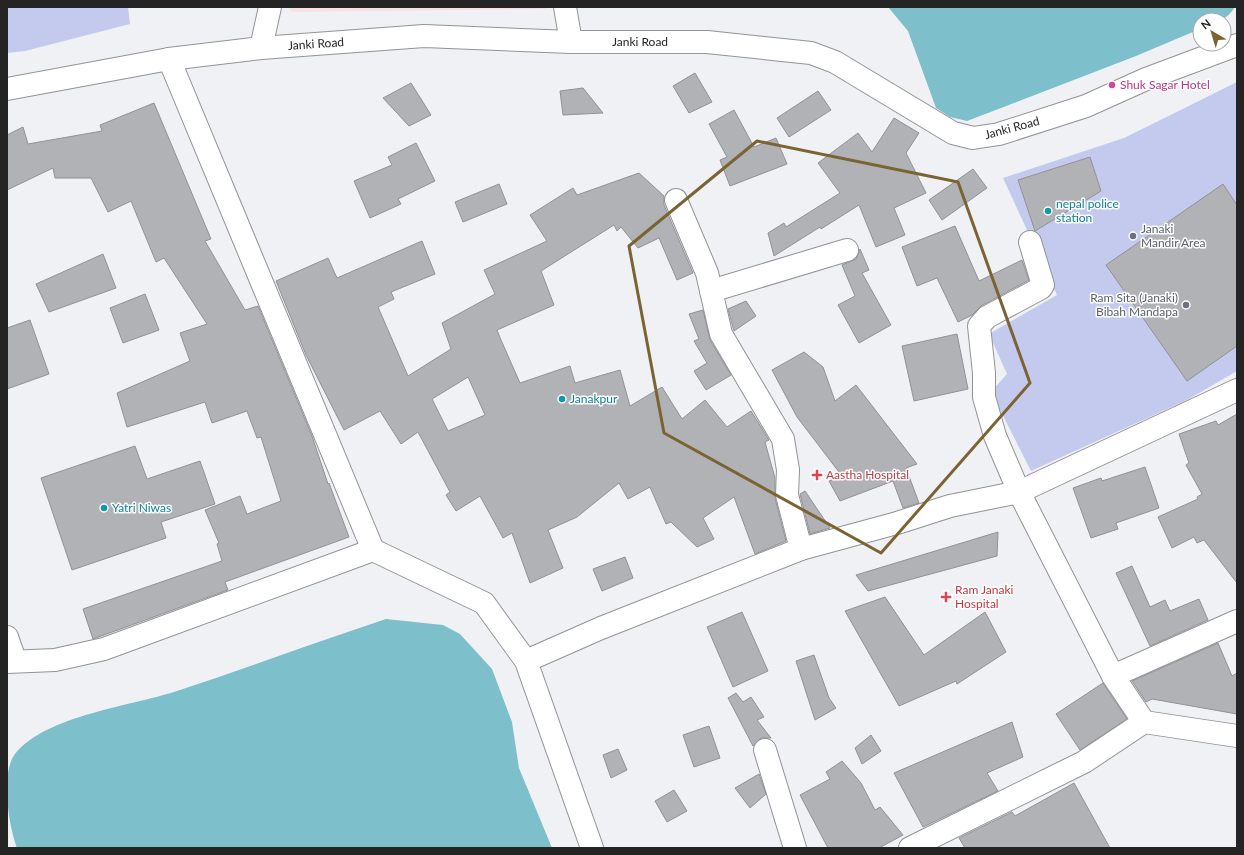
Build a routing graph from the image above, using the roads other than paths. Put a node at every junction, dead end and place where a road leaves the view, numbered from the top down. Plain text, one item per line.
1 (270, 7) edge
2 (565, 7) edge
3 (570, 42) junction
4 (1237, 45) edge
5 (262, 48) junction
6 (169, 59) junction
7 (7, 89) edge
8 (676, 200) dead end
9 (1030, 242) dead end
10 (847, 250) dead end
11 (711, 291) junction
12 (1237, 390) edge
13 (1019, 492) junction
14 (801, 549) junction
15 (373, 550) junction
16 (1237, 621) edge
17 (7, 636) edge
18 (11, 661) edge
19 (526, 661) junction
20 (1113, 676) junction
21 (1144, 722) junction
22 (1237, 736) edge
23 (765, 750) dead end
24 (592, 848) edge
25 (795, 848) edge
26 (910, 848) edge

1 - 5 street
2 - 3 street
3 - 4 street, Janki Road
3 - 5 street, Janki Road
5 - 6 street, Janki Road
6 - 7 street, Janki Road
6 - 15 street
8 - 11 street
9 - 13 street
10 - 11 street
11 - 14 street
12 - 13 street
13 - 14 street
13 - 20 street
14 - 19 street
15 - 18 street
15 - 19 street
16 - 20 street
17 - 18 street
19 - 24 street
20 - 21 street
21 - 22 street
21 - 26 street
23 - 25 street

